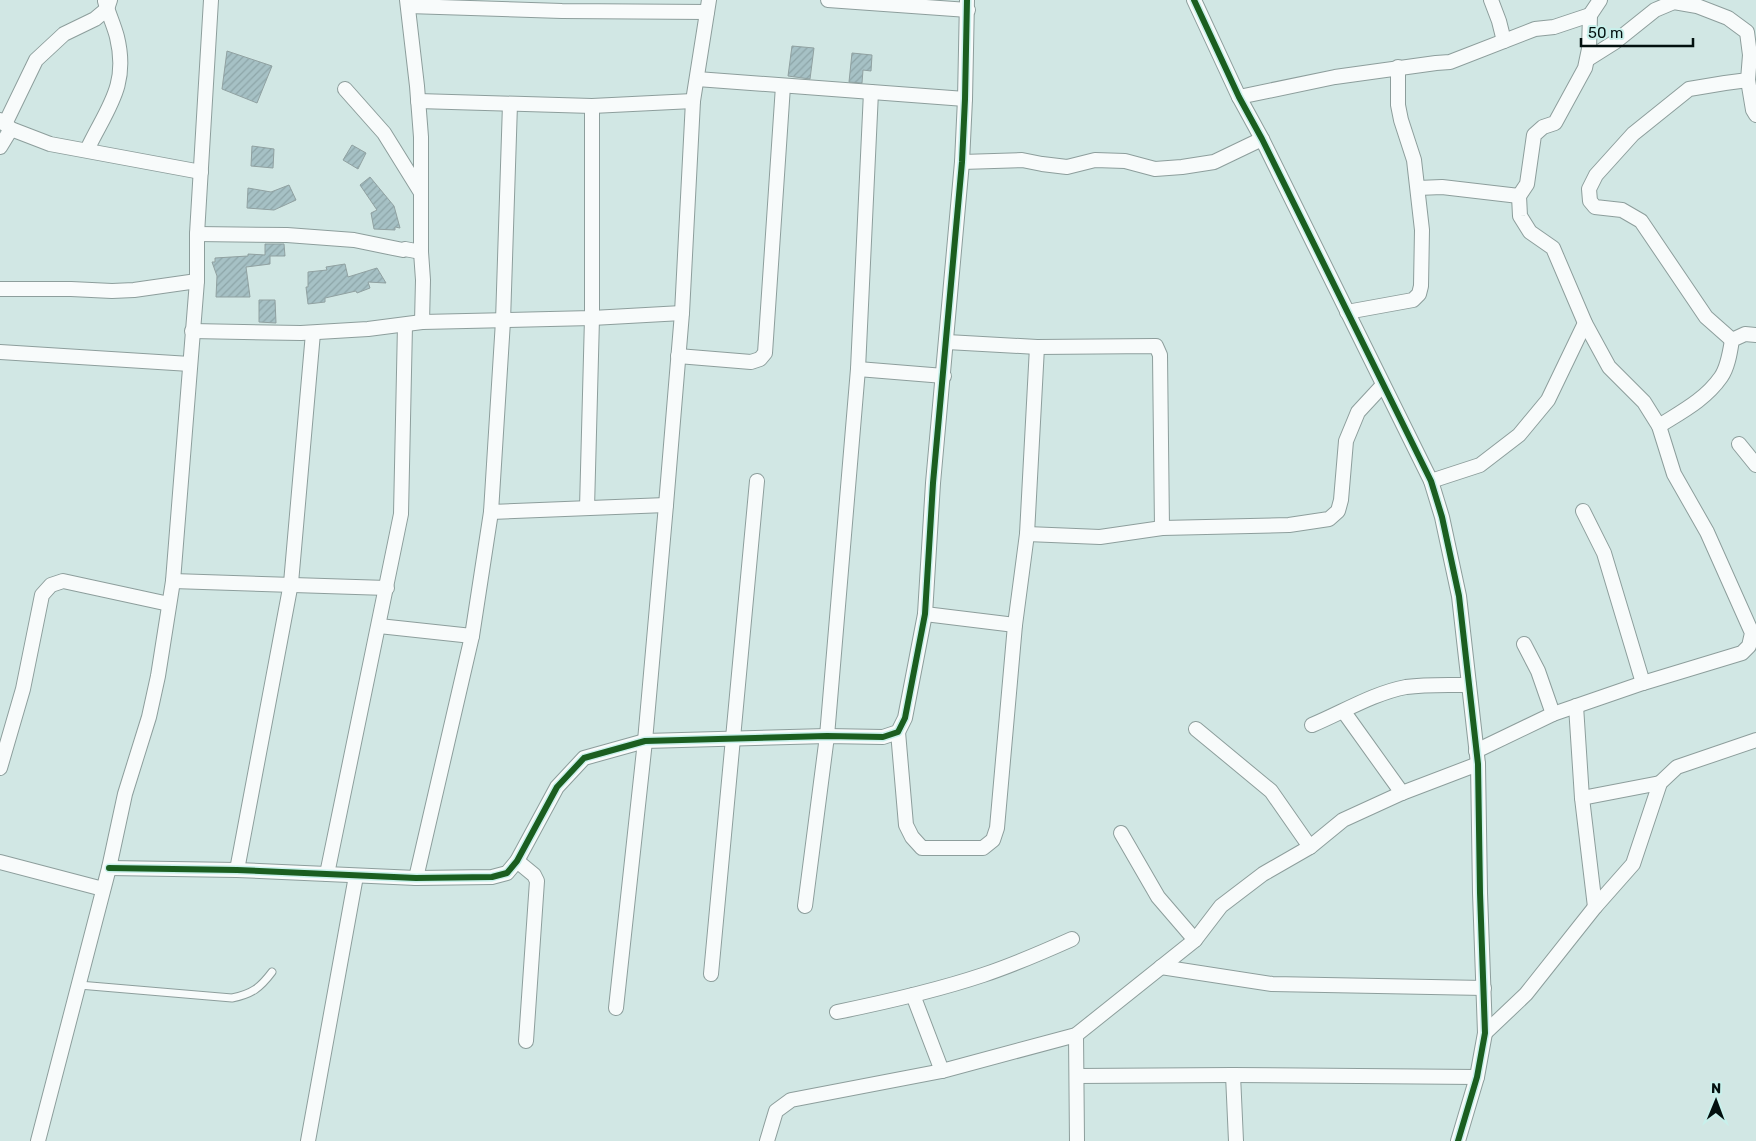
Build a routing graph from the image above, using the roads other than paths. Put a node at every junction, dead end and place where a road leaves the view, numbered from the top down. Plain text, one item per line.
1 (211, 0) edge
2 (828, 0) edge
3 (1194, 0) edge
4 (1491, 0) edge
5 (1600, 0) edge
6 (107, 3) edge
7 (408, 3) edge
8 (967, 5) edge
9 (708, 6) edge
10 (1590, 15) junction
11 (1504, 41) junction
12 (1753, 56) edge
13 (1588, 59) junction
14 (1398, 67) junction
15 (697, 79) junction
16 (1748, 80) junction
17 (783, 86) junction
18 (345, 89) dead end
19 (872, 92) junction
20 (1239, 97) junction
21 (965, 99) junction
22 (418, 100) junction
23 (693, 101) junction
24 (510, 104) junction
25 (592, 106) junction
26 (1756, 115) edge
27 (5, 124) edge
28 (1262, 139) junction
29 (0, 146) edge
30 (87, 150) junction
31 (962, 162) junction
32 (201, 172) junction
33 (1418, 188) junction
34 (420, 192) junction
35 (1518, 196) junction
36 (197, 234) junction
37 (421, 252) junction
38 (197, 281) junction
39 (0, 290) edge
40 (1348, 312) junction
41 (682, 314) junction
42 (592, 318) junction
43 (503, 321) junction
44 (422, 322) junction
45 (1585, 323) junction
46 (405, 325) junction
47 (192, 331) junction
48 (313, 333) junction
49 (1756, 335) edge
50 (1732, 340) junction
51 (947, 342) junction
52 (1037, 347) junction
53 (0, 352) edge
54 (678, 356) junction
55 (190, 364) junction
56 (858, 369) junction
57 (944, 376) junction
58 (1384, 385) junction
59 (1659, 426) junction
60 (1739, 444) dead end
61 (1756, 465) edge
62 (757, 481) dead end
63 (1431, 481) junction
64 (666, 504) junction
65 (587, 508) junction
66 (1583, 510) dead end
67 (491, 512) junction
68 (1162, 528) junction
69 (1027, 534) junction
70 (173, 581) junction
71 (291, 584) junction
72 (387, 588) junction
73 (170, 604) junction
74 (925, 614) junction
75 (1015, 625) junction
76 (379, 626) junction
77 (472, 636) junction
78 (1524, 644) dead end
79 (1643, 683) junction
80 (1469, 685) junction
81 (1576, 706) junction
82 (1344, 712) junction
83 (1553, 714) junction
84 (1312, 725) dead end
85 (1196, 729) dead end
86 (898, 732) junction
87 (827, 736) junction
88 (733, 738) junction
89 (1756, 740) edge
90 (645, 741) junction
91 (1738, 746) junction
92 (1756, 751) edge
93 (1477, 758) junction
94 (0, 768) edge
95 (1660, 784) junction
96 (1402, 794) junction
97 (1582, 798) junction
98 (1121, 833) dead end
99 (1310, 847) junction
100 (518, 861) junction
101 (0, 862) edge
102 (109, 868) junction
103 (237, 870) junction
104 (327, 874) junction
105 (356, 876) junction
106 (416, 878) junction
107 (103, 889) junction
108 (805, 906) dead end
109 (1595, 907) junction
110 (1072, 939) dead end
111 (1194, 940) junction
112 (1161, 967) junction
113 (272, 972) dead end
114 (711, 974) dead end
115 (79, 985) junction
116 (1484, 988) junction
117 (913, 996) junction
118 (616, 1008) dead end
119 (837, 1012) dead end
120 (1485, 1033) junction
121 (1076, 1035) junction
122 (526, 1041) dead end
123 (942, 1071) junction
124 (1233, 1075) junction
125 (1077, 1076) junction
126 (1476, 1077) junction
127 (38, 1141) edge
128 (308, 1141) edge
129 (768, 1141) edge
130 (1077, 1141) edge
131 (1236, 1141) edge
132 (1458, 1141) edge

1 - 32 street
2 - 8 street
3 - 20 street
4 - 11 street
5 - 10 street
6 - 27 street
6 - 30 street
7 - 9 street
7 - 22 street
8 - 21 street
9 - 15 street
10 - 11 street
10 - 13 street
11 - 14 street
12 - 13 street
12 - 16 street
13 - 35 street
14 - 20 street
14 - 33 street
15 - 17 street
15 - 23 street
16 - 26 street
16 - 50 street
17 - 19 street
17 - 54 street
18 - 34 street
19 - 21 street
19 - 56 street
20 - 28 street
21 - 31 street
22 - 24 street
22 - 34 street
23 - 25 street
23 - 41 street
24 - 25 street
24 - 43 street
25 - 42 street
27 - 29 street
27 - 30 street
28 - 31 street
28 - 40 street
30 - 32 street
31 - 51 street
32 - 36 street
33 - 35 street
33 - 40 street
34 - 37 street
35 - 45 street
36 - 37 street
36 - 38 street
37 - 44 street
38 - 39 street
38 - 47 street
40 - 58 street
41 - 42 street
41 - 54 street
42 - 43 street
42 - 65 street
43 - 44 street
43 - 67 street
44 - 46 street
45 - 59 street
45 - 63 street
46 - 48 street
46 - 72 street
47 - 48 street
47 - 55 street
48 - 71 street
49 - 50 street
50 - 59 street
51 - 52 street
51 - 57 street
52 - 68 street
52 - 69 street
53 - 55 street
54 - 64 street
55 - 70 street
56 - 57 street
56 - 87 street
57 - 74 street
58 - 63 street
58 - 68 street
59 - 79 street
60 - 61 street
62 - 88 street
63 - 80 street
64 - 65 street
64 - 90 street
65 - 67 street
66 - 79 street
67 - 77 street
68 - 69 street
69 - 75 street
70 - 71 street
70 - 73 street
71 - 72 street
71 - 103 street
72 - 76 street
73 - 94 street
73 - 102 street
74 - 75 street
74 - 86 street
75 - 86 street
76 - 77 street
76 - 104 street
77 - 106 street
78 - 83 street
79 - 81 street
80 - 82 street
80 - 93 street
81 - 83 street
81 - 97 street
82 - 84 street
82 - 96 street
83 - 93 street
85 - 99 street
86 - 87 street
87 - 88 street
87 - 108 street
88 - 90 street
88 - 114 street
89 - 91 street
90 - 100 street
90 - 118 street
91 - 92 street
91 - 95 street
93 - 96 street
93 - 116 street
95 - 97 street
95 - 109 street
96 - 99 street
97 - 109 street
98 - 111 street
99 - 111 street
100 - 106 street
100 - 122 street
101 - 107 street
102 - 103 street
102 - 107 street
103 - 104 street
104 - 105 street
105 - 106 street
105 - 128 street
107 - 115 street
109 - 120 street
110 - 117 street
111 - 112 street
112 - 116 street
112 - 121 street
113 - 115 lane
115 - 127 street
116 - 120 street
117 - 119 street
117 - 123 street
120 - 126 street
121 - 123 street
121 - 125 street
123 - 129 street
124 - 125 street
124 - 126 street
124 - 131 street
125 - 130 street
126 - 132 street

